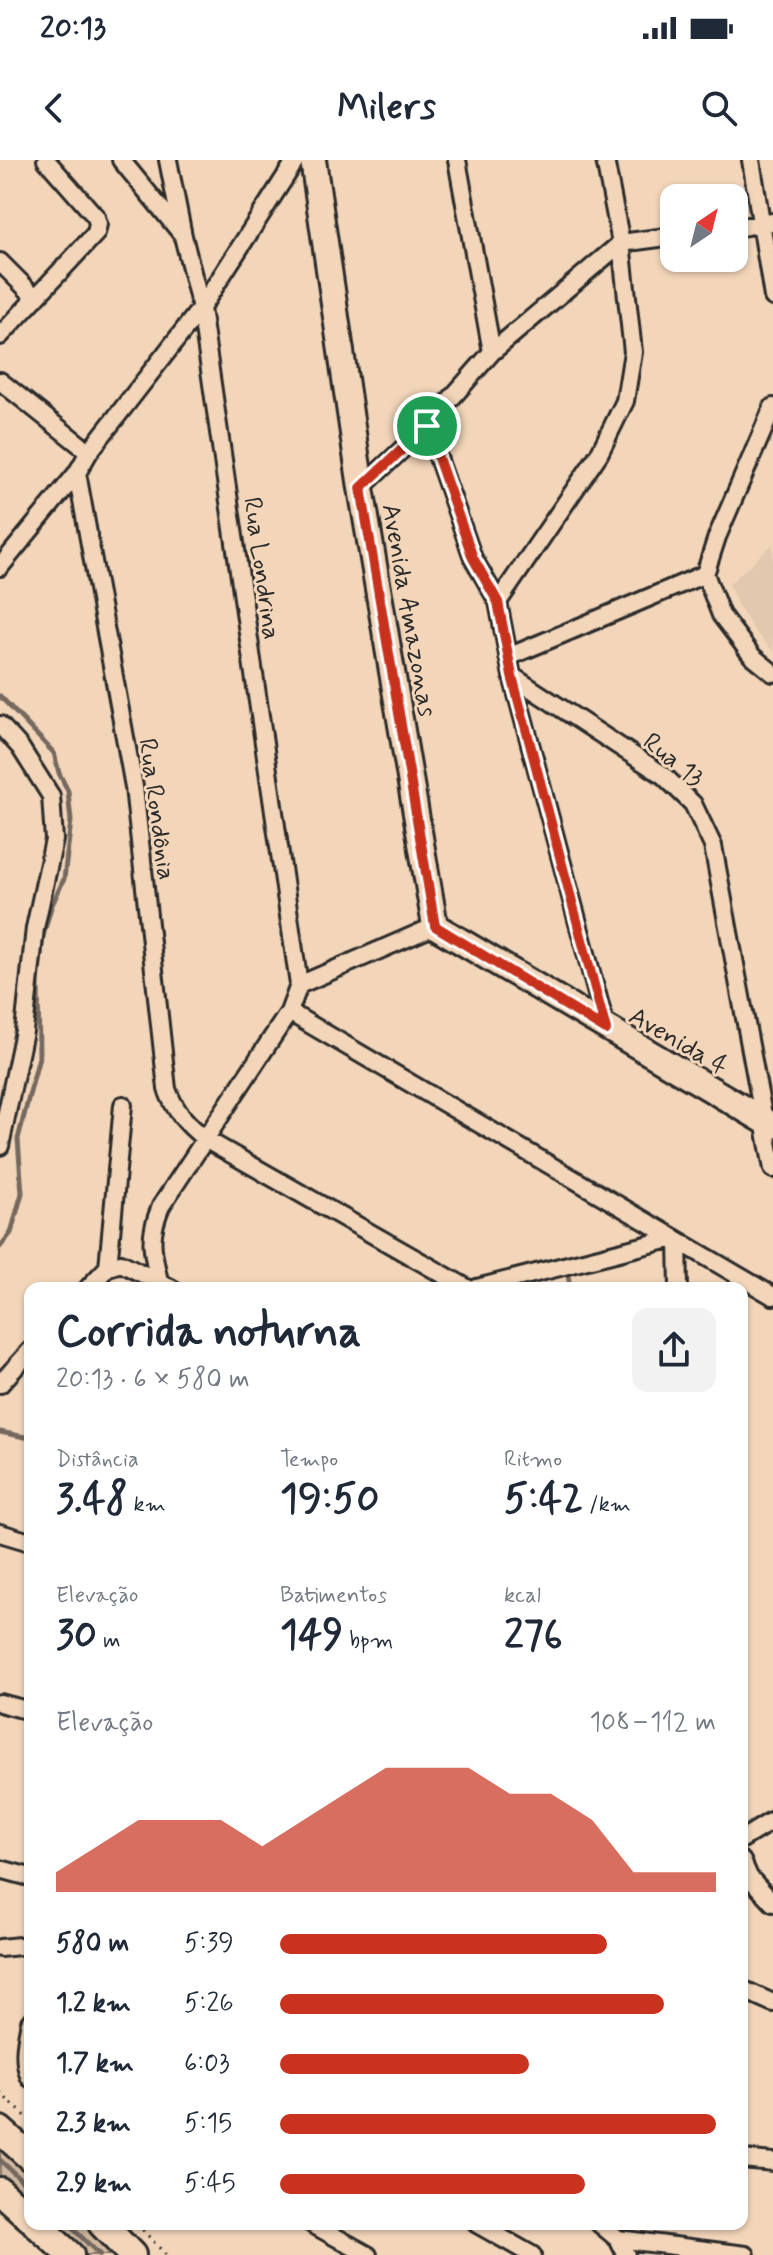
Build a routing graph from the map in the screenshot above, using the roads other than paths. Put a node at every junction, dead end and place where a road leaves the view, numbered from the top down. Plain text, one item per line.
1 (46, 160) edge
2 (121, 160) edge
3 (168, 160) edge
4 (296, 160) edge
5 (313, 160) edge
6 (457, 160) edge
7 (605, 160) edge
8 (751, 160) edge
9 (766, 223) edge
10 (183, 236) junction
11 (660, 238) edge
12 (621, 243) junction
13 (0, 262) edge
14 (773, 297) edge
15 (36, 298) junction
16 (201, 308) junction
17 (0, 336) edge
18 (492, 352) junction
19 (0, 381) edge
20 (772, 413) edge
21 (427, 426) junction
22 (89, 452) junction
23 (77, 473) junction
24 (361, 488) junction
25 (0, 567) edge
26 (705, 574) junction
27 (498, 602) junction
28 (508, 657) junction
29 (773, 673) edge
30 (512, 676) junction
31 (0, 725) edge
32 (435, 926) junction
33 (299, 985) junction
34 (289, 1012) junction
35 (606, 1030) junction
36 (123, 1105) dead end
37 (769, 1124) edge
38 (205, 1139) junction
39 (0, 1146) edge
40 (773, 1169) edge
41 (676, 1240) junction
42 (115, 1265) junction
43 (95, 1282) edge
44 (158, 1282) edge
45 (164, 1282) edge
46 (456, 1282) edge
47 (502, 1282) edge
48 (679, 1282) edge
49 (773, 1296) edge
50 (24, 1358) edge
51 (0, 1384) edge
52 (0, 1533) edge
53 (24, 1540) edge
54 (0, 1703) edge
55 (24, 1709) edge
56 (773, 1820) edge
57 (748, 1835) edge
58 (0, 1869) edge
59 (24, 1875) edge
60 (748, 1875) edge
61 (773, 1903) edge
62 (24, 1946) edge
63 (0, 1948) edge
64 (748, 1992) edge
65 (773, 2003) edge
66 (0, 2130) edge
67 (24, 2152) edge
68 (748, 2160) edge
69 (773, 2162) edge
70 (0, 2191) edge
71 (24, 2213) edge
72 (43, 2230) edge
73 (108, 2230) edge
74 (323, 2230) edge
75 (488, 2230) edge
76 (607, 2230) edge
77 (618, 2239) junction
78 (70, 2255) edge
79 (132, 2255) edge
80 (368, 2255) edge
81 (532, 2255) edge
82 (626, 2255) edge
83 (746, 2255) edge

1 - 15 street
2 - 10 street
3 - 10 street, Rua Londrina
4 - 16 street
5 - 24 street, Avenida Amazonas
6 - 18 street
7 - 12 street
8 - 9 street
9 - 14 street
10 - 16 street, Rua Londrina
11 - 12 street
12 - 18 street
12 - 27 street
13 - 15 street
15 - 17 street
16 - 22 street
16 - 33 street, Rua Londrina
18 - 21 street
19 - 22 street
20 - 26 street
21 - 24 street
21 - 27 street
22 - 23 street
23 - 25 street
23 - 38 street, Rua Rondônia
24 - 32 street, Avenida Amazonas
26 - 28 street
26 - 29 street
27 - 28 street
28 - 30 street
30 - 35 street
30 - 37 street, Rua 13
31 - 39 street
32 - 33 street
32 - 35 street, Avenida 4
33 - 34 street
34 - 38 street
34 - 41 street
35 - 37 street, Avenida 4
36 - 42 street
37 - 40 street, Rua 13
38 - 45 street
38 - 46 street, Rua Rondônia
41 - 47 street
41 - 48 street
41 - 49 street
42 - 43 street
42 - 44 street
50 - 51 street
52 - 53 street
54 - 55 street
56 - 57 street
58 - 59 street
60 - 61 street
62 - 63 street
64 - 65 street
66 - 67 main road
68 - 69 street
70 - 71 main road
72 - 78 main road
73 - 79 main road
74 - 80 street
75 - 81 street
76 - 77 street
77 - 82 street
77 - 83 street

